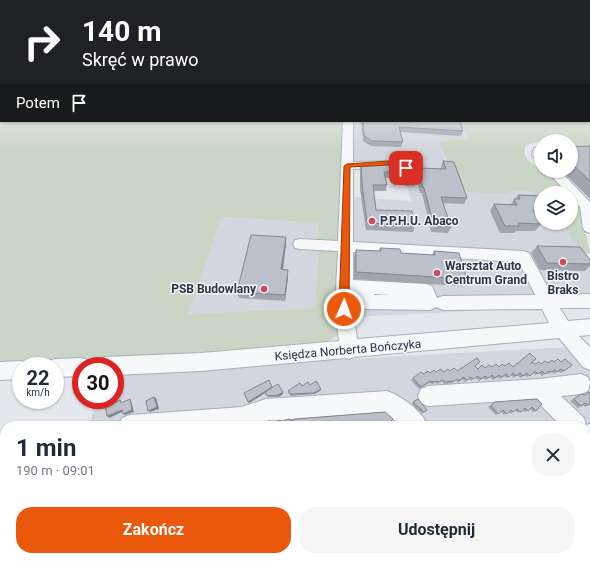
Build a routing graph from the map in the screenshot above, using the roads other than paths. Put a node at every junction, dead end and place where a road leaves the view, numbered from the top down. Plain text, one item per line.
1 (348, 122) edge
2 (347, 166) junction
3 (560, 178) edge
4 (410, 182) dead end
5 (590, 228) edge
6 (300, 244) dead end
7 (345, 247) junction
8 (344, 286) junction
9 (366, 288) dead end
10 (590, 302) edge
11 (443, 303) dead end
12 (548, 303) junction
13 (590, 327) edge
14 (564, 330) junction
15 (349, 350) junction
16 (590, 361) edge
17 (124, 365) edge
18 (12, 370) edge
19 (0, 371) edge
20 (581, 384) dead end
21 (539, 389) junction
22 (428, 396) dead end
23 (246, 421) edge
24 (412, 421) edge
25 (571, 421) edge

1 - 2 street
2 - 4 street
2 - 7 street
3 - 5 street
6 - 7 street
7 - 8 street
7 - 12 street
8 - 9 street
8 - 15 street
10 - 12 street
11 - 12 street
12 - 14 street
13 - 14 street, Księdza Norberta Bończyka
14 - 15 street, Księdza Norberta Bończyka
14 - 16 street
15 - 17 street, Księdza Norberta Bończyka
18 - 19 street
20 - 21 street
21 - 22 street
21 - 25 street
23 - 24 street

